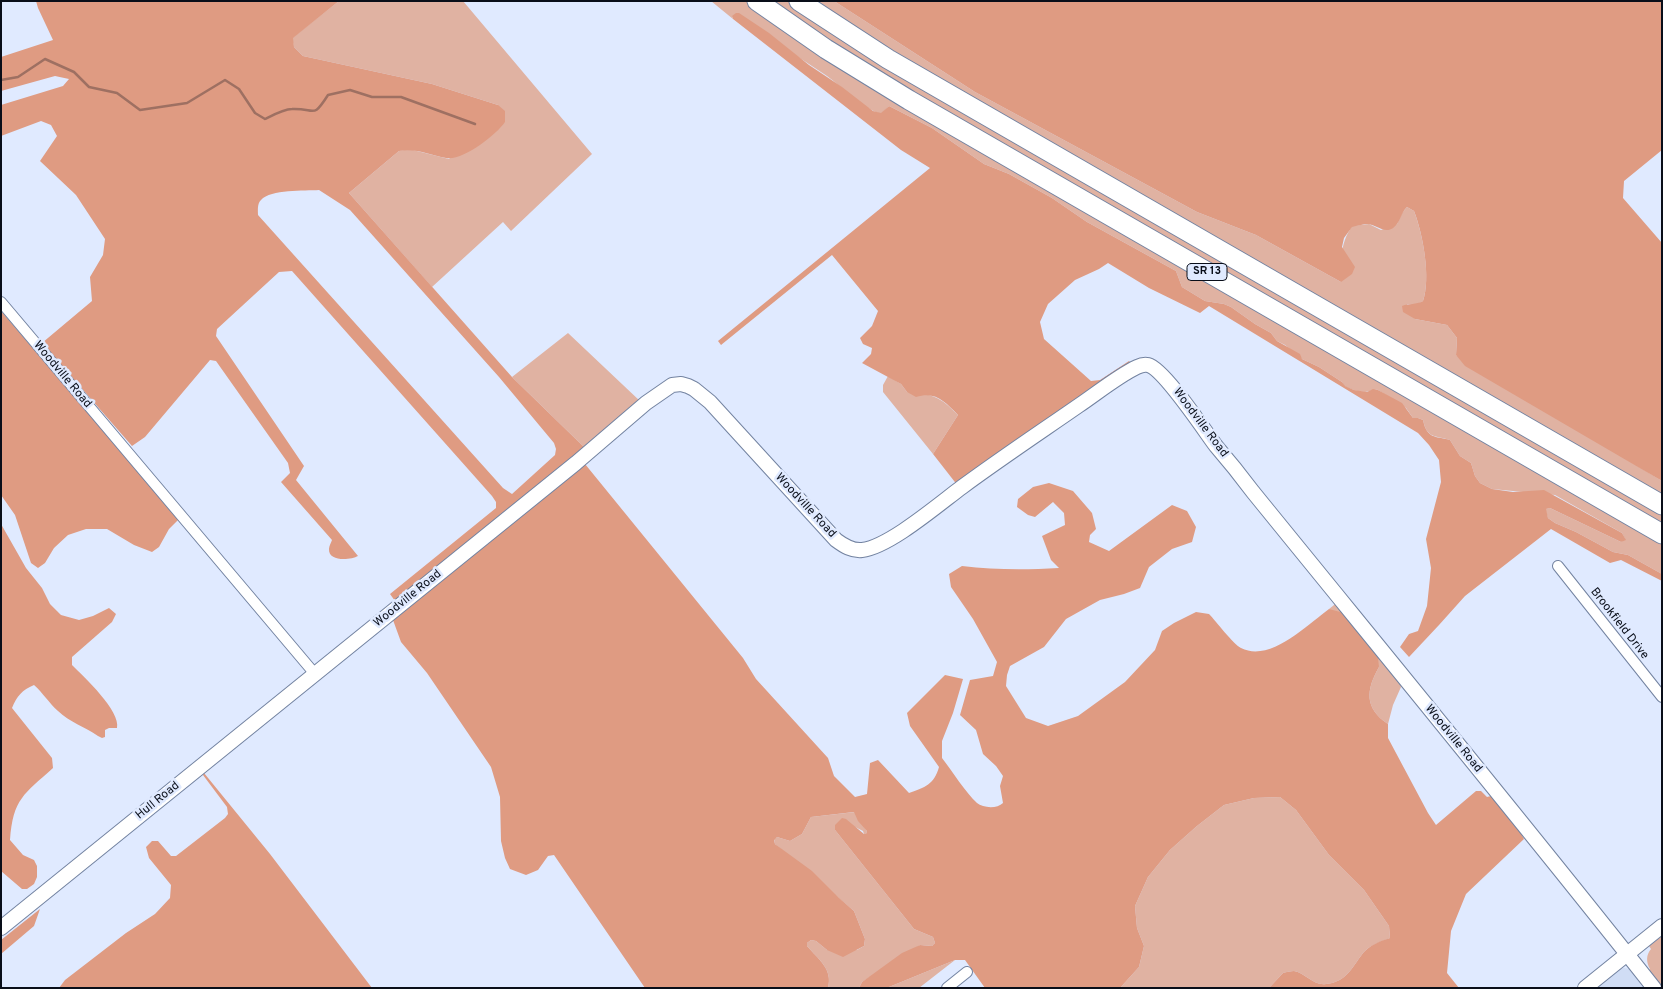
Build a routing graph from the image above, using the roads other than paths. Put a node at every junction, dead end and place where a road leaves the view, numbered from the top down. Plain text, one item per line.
1 (757, 1) edge
2 (799, 1) edge
3 (1, 302) edge
4 (1484, 403) junction
5 (1569, 481) junction
6 (1662, 494) edge
7 (1662, 505) edge
8 (1662, 534) edge
9 (1662, 544) edge
10 (1558, 566) dead end
11 (315, 674) junction
12 (1662, 697) edge
13 (1662, 926) edge
14 (1, 928) edge
15 (1628, 954) junction
16 (967, 972) dead end
17 (947, 988) edge
18 (1585, 988) edge
19 (1654, 988) edge

1 - 5 highway, SR 13
2 - 4 highway, SR 13
3 - 11 street, Woodville Road
4 - 6 highway
4 - 7 highway, SR 13
5 - 8 highway, SR 13
5 - 9 highway
10 - 12 street, Brookfield Drive
11 - 14 street, Hull Road
11 - 15 street, Woodville Road
13 - 15 street
15 - 18 street
15 - 19 street, Woodville Road
16 - 17 street

